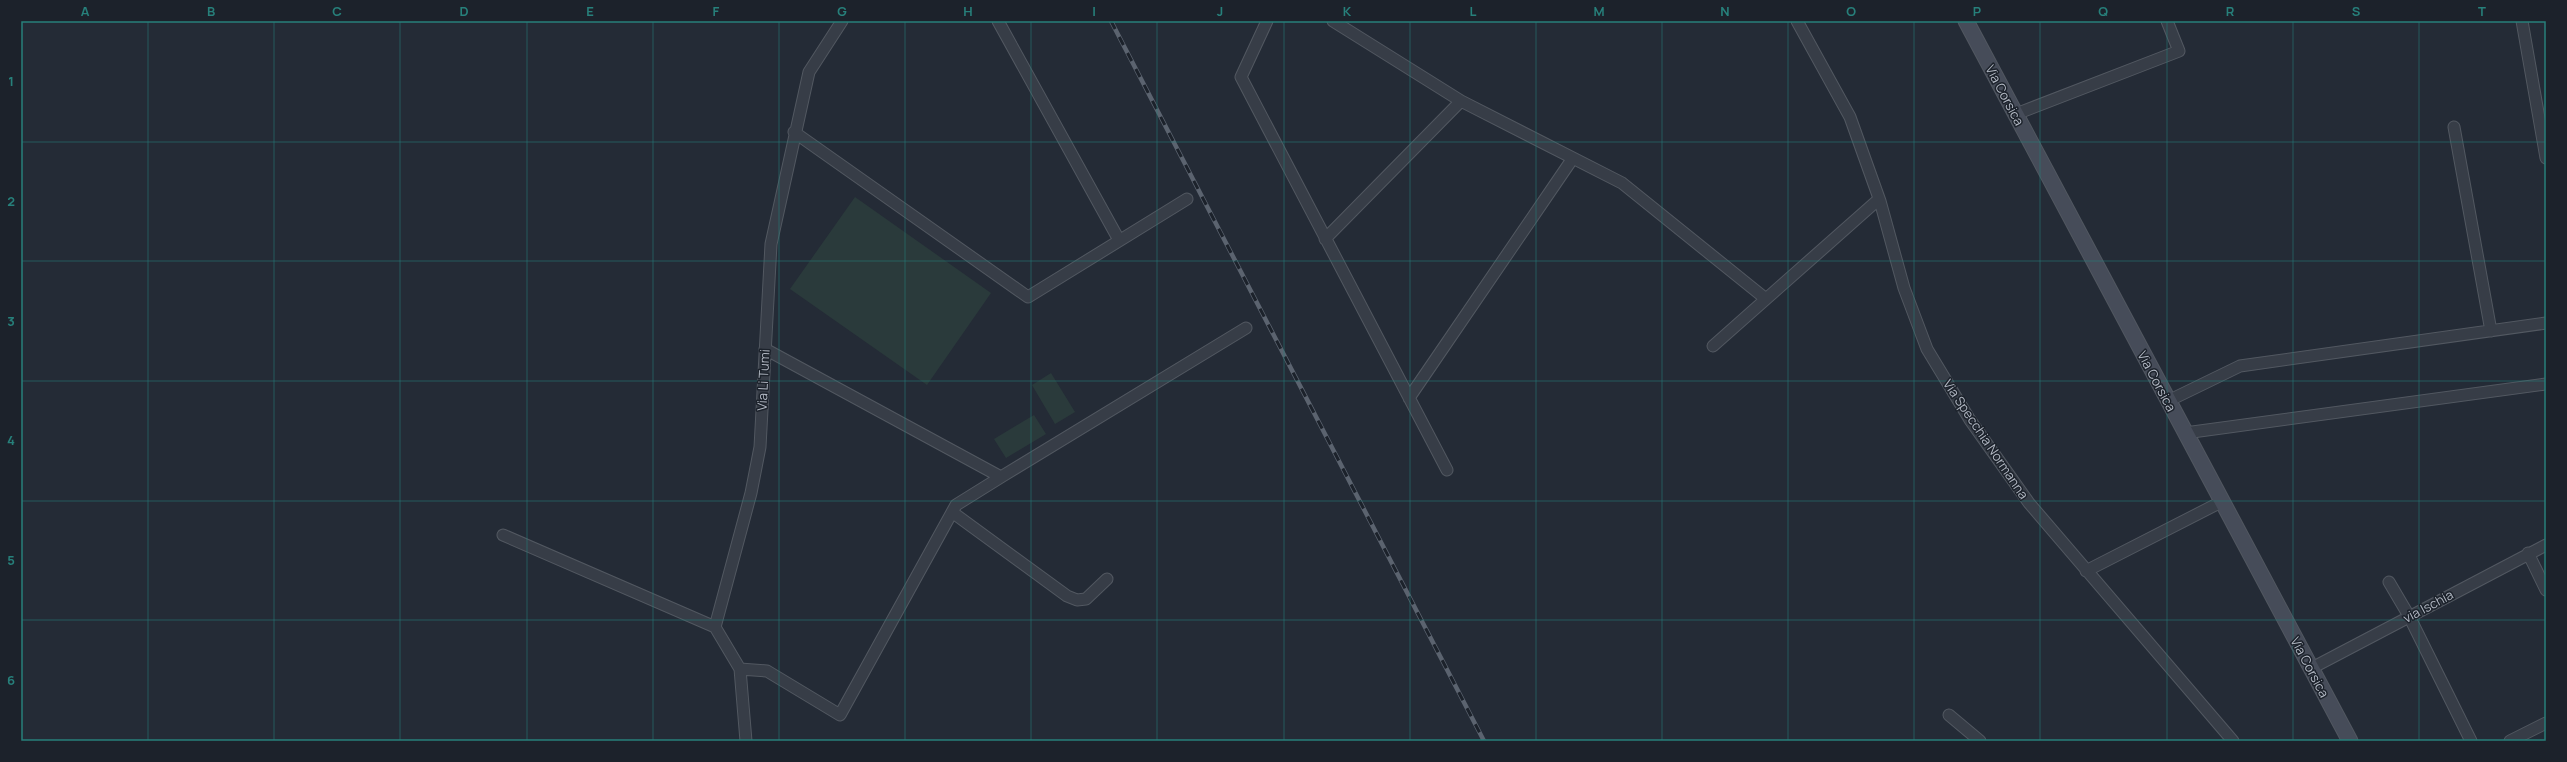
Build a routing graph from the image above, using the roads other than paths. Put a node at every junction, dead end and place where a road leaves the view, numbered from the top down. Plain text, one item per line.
1 (842, 21) edge
2 (998, 21) edge
3 (1267, 21) edge
4 (1333, 21) edge
5 (1797, 21) edge
6 (1966, 21) edge
7 (2167, 21) edge
8 (2522, 21) edge
9 (1461, 101) junction
10 (2016, 114) junction
11 (2454, 127) dead end
12 (794, 132) junction
13 (1573, 158) junction
14 (2546, 158) edge
15 (1187, 198) dead end
16 (1879, 199) junction
17 (1326, 239) junction
18 (1119, 240) junction
19 (1766, 300) junction
20 (2546, 323) edge
21 (1246, 328) dead end
22 (2491, 331) junction
23 (1713, 346) dead end
24 (765, 350) junction
25 (2546, 384) edge
26 (1409, 398) junction
27 (2168, 401) junction
28 (2185, 433) junction
29 (1447, 470) dead end
30 (1000, 477) junction
31 (2221, 502) junction
32 (952, 512) junction
33 (503, 535) dead end
34 (2546, 545) edge
35 (2528, 553) junction
36 (2086, 571) junction
37 (1107, 579) dead end
38 (2389, 582) dead end
39 (2546, 590) edge
40 (2409, 616) junction
41 (715, 627) junction
42 (2310, 668) junction
43 (740, 669) junction
44 (1949, 715) dead end
45 (2546, 722) edge
46 (746, 741) edge
47 (1980, 741) edge
48 (2233, 741) edge
49 (2350, 741) edge
50 (2471, 741) edge
51 (2510, 741) edge

1 - 12 street, Via Li Tumi
2 - 18 street
3 - 17 street
4 - 9 street
5 - 16 street, Via Specchia Normanna
6 - 10 main road, Via Corsica
7 - 10 street
8 - 14 street
9 - 13 street
9 - 17 street
10 - 27 main road, Via Corsica
11 - 22 street
12 - 18 street
12 - 24 street, Via Li Tumi
13 - 19 street
13 - 26 street
15 - 18 street
16 - 19 street
16 - 36 street, Via Specchia Normanna
17 - 26 street
19 - 23 street
20 - 22 street
21 - 30 street
22 - 27 street
24 - 30 street
24 - 41 street, Via Li Tumi
25 - 28 street
26 - 29 street
27 - 28 main road, Via Corsica
28 - 31 main road, Via Corsica
30 - 32 street
31 - 36 street
31 - 42 main road, Via Corsica
32 - 37 street
32 - 43 street
33 - 41 street
34 - 35 street, via Ischia
35 - 39 street
35 - 40 street, via Ischia
36 - 48 street, Via Specchia Normanna
38 - 40 street
40 - 42 street, via Ischia
40 - 50 street
41 - 43 street
42 - 49 main road, Via Corsica
43 - 46 street
44 - 47 street
45 - 51 street

